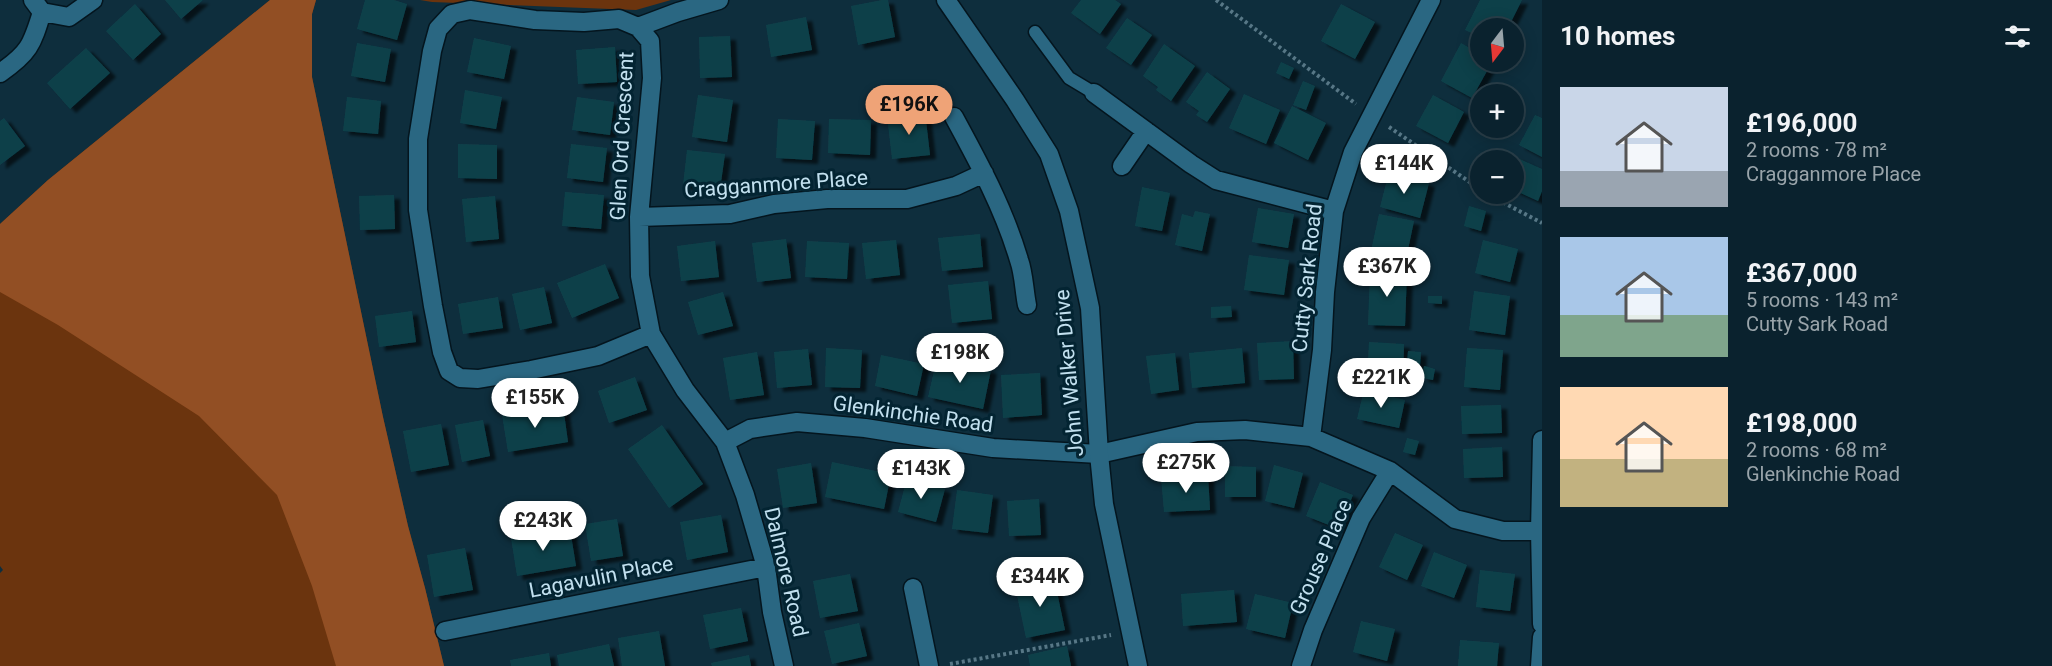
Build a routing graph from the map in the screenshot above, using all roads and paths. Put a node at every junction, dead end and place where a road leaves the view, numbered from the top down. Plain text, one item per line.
1 (93, 0) edge
2 (719, 0) edge
3 (945, 0) edge
4 (1216, 0) edge
5 (1431, 0) edge
6 (37, 6) edge
7 (638, 27) junction
8 (1035, 32) dead end
9 (0, 73) edge
10 (1095, 93) joint
11 (1372, 116) junction
12 (954, 117) dead end
13 (1146, 131) junction
14 (1122, 166) dead end
15 (984, 173) junction
16 (1470, 182) edge
17 (1505, 204) edge
18 (1334, 211) junction
19 (639, 217) junction
20 (1542, 224) edge
21 (1027, 305) dead end
22 (651, 334) junction
23 (1311, 437) junction
24 (1542, 440) edge
25 (725, 442) junction
26 (1099, 454) junction
27 (1390, 471) junction
28 (1540, 531) junction
29 (766, 567) junction
30 (913, 588) dead end
31 (1542, 624) edge
32 (445, 631) dead end
33 (1130, 631) junction
34 (1542, 637) edge
35 (784, 666) edge
36 (929, 666) edge
37 (939, 666) edge
38 (1138, 666) edge
39 (1301, 666) edge
40 (1540, 666) edge

1 - 6 street
2 - 7 street
3 - 26 street, John Walker Drive
4 - 11 path
5 - 11 street, Cutty Sark Road
6 - 9 street
7 - 19 street, Glen Ord Crescent
7 - 22 street, Glen Ord Crescent
8 - 10 lane
10 - 13 street
11 - 16 path
11 - 18 street, Cutty Sark Road
12 - 15 street
13 - 14 street
13 - 18 street
15 - 19 street, Cragganmore Place
15 - 21 street
17 - 20 path
18 - 23 street, Cutty Sark Road
19 - 22 street, Glen Ord Crescent
22 - 25 street, Dalmore Road
23 - 26 street, Glenkinchie Road
23 - 27 street, Glenkinchie Road
24 - 28 street
25 - 26 street, Glenkinchie Road
25 - 29 street, Dalmore Road
26 - 33 street, John Walker Drive
27 - 28 street, Glenkinchie Road
27 - 39 street, Grouse Place
28 - 31 street
29 - 32 street, Lagavulin Place
29 - 35 street, Dalmore Road
30 - 36 street
33 - 37 path
33 - 38 street, John Walker Drive
34 - 40 street

